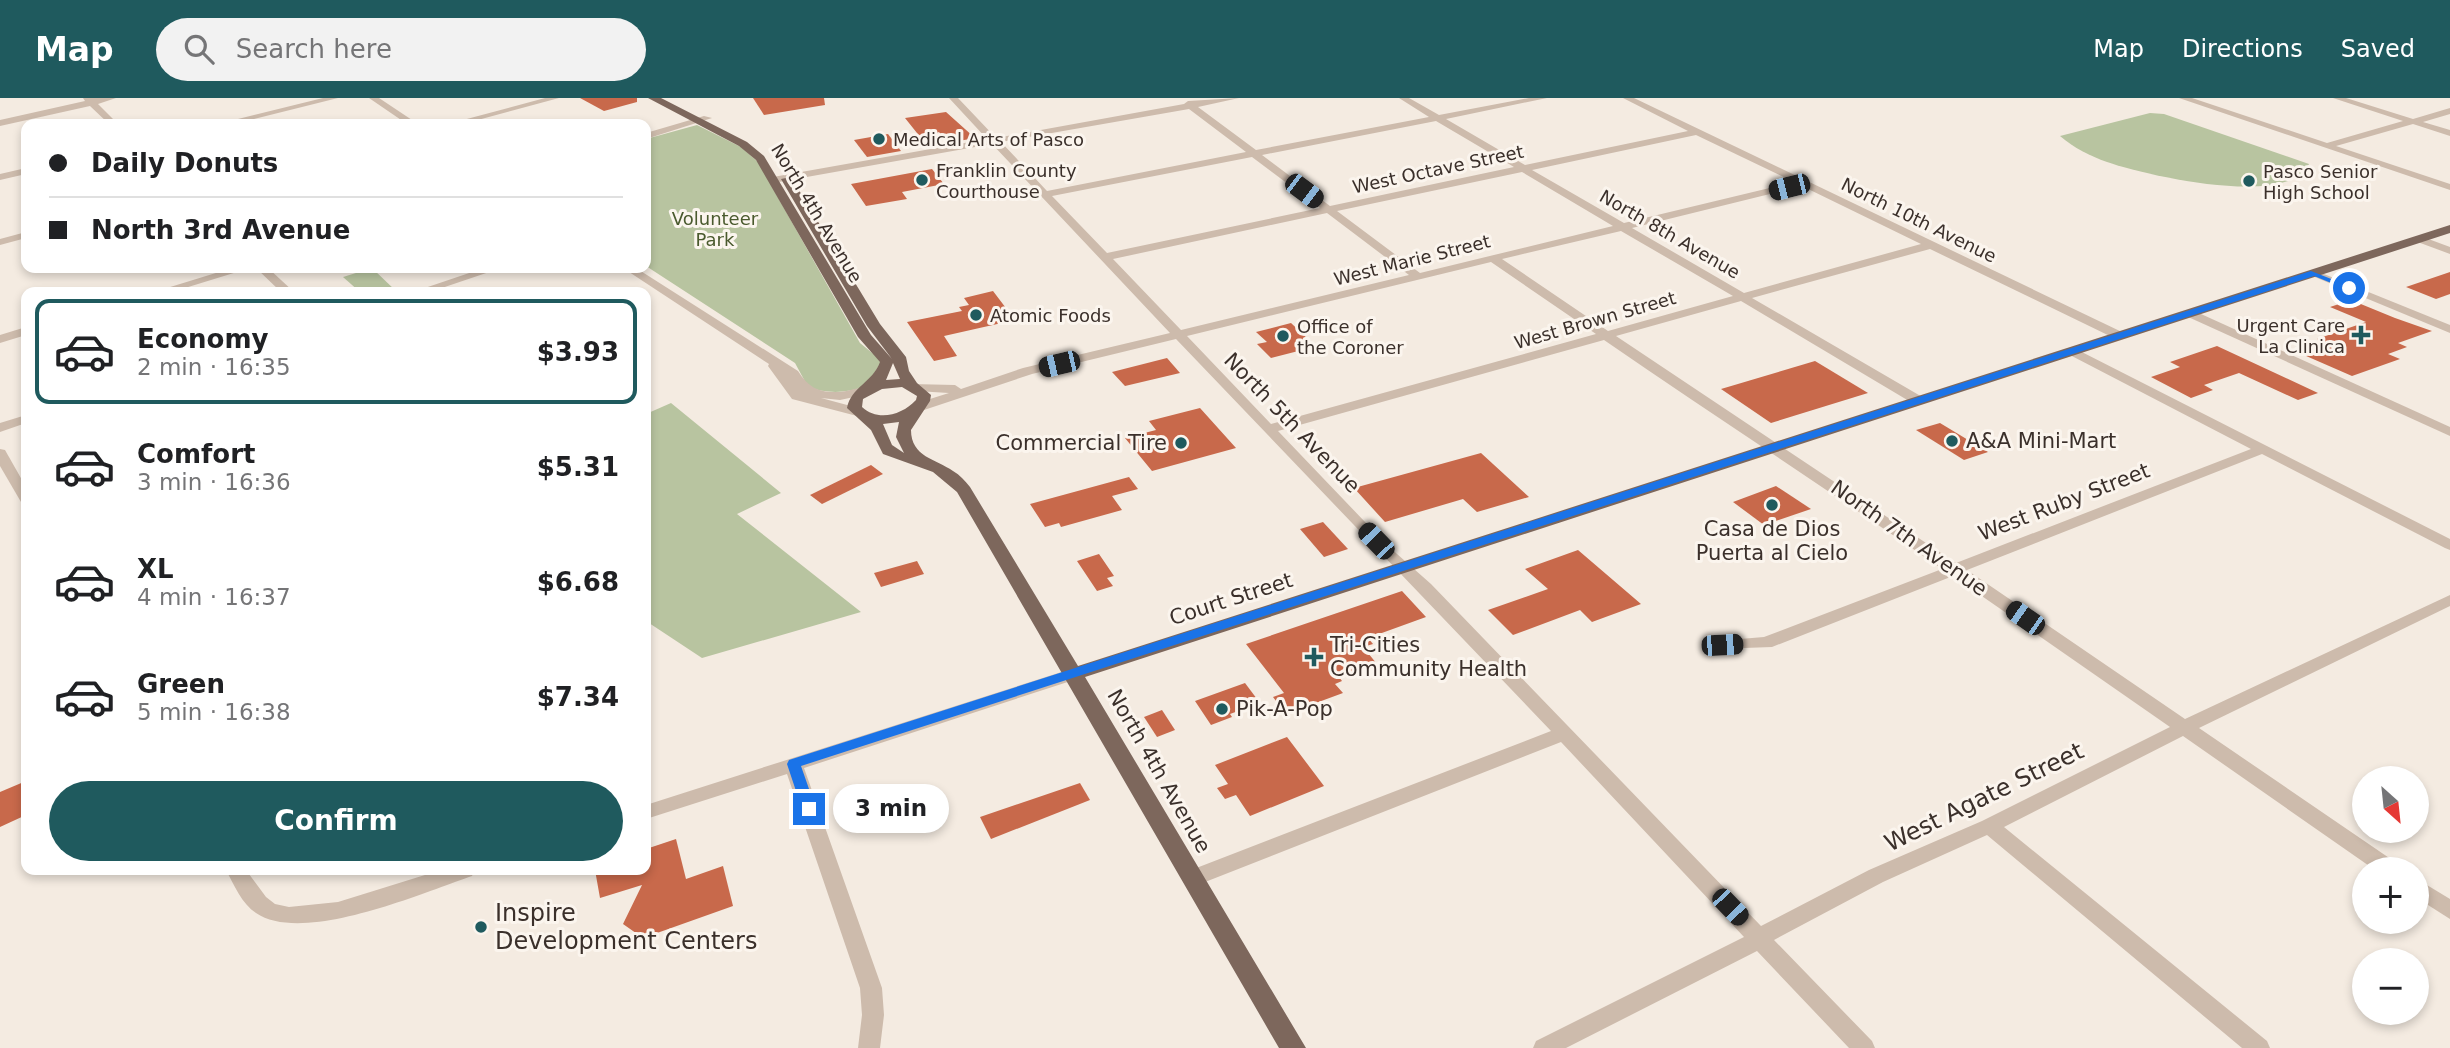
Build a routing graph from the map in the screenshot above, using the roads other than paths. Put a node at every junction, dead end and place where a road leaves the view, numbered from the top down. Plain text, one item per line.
1 (113, 98) edge
2 (334, 98) edge
3 (373, 98) edge
4 (555, 98) edge
5 (653, 98) edge
6 (666, 98) edge
7 (953, 98) edge
8 (1180, 98) edge
9 (1236, 98) edge
10 (1403, 98) edge
11 (1543, 98) edge
12 (1627, 98) edge
13 (2183, 98) edge
14 (2337, 98) edge
15 (89, 100) edge
16 (1191, 106) junction
17 (2450, 111) edge
18 (1438, 118) junction
19 (109, 119) edge
20 (244, 119) edge
21 (405, 119) edge
22 (473, 119) edge
23 (702, 120) junction
24 (2413, 121) junction
25 (0, 122) edge
26 (1696, 131) junction
27 (2450, 133) edge
28 (651, 135) edge
29 (994, 141) junction
30 (2326, 146) junction
31 (1255, 154) junction
32 (1523, 169) junction
33 (21, 172) edge
34 (0, 177) edge
35 (779, 179) junction
36 (1804, 183) junction
37 (2450, 187) edge
38 (1045, 194) junction
39 (1329, 210) junction
40 (1623, 227) junction
41 (2450, 229) edge
42 (21, 236) edge
43 (2419, 239) junction
44 (0, 242) edge
45 (1931, 245) junction
46 (2450, 251) edge
47 (1105, 257) junction
48 (1494, 258) junction
49 (226, 273) edge
50 (267, 273) edge
51 (479, 273) edge
52 (636, 273) edge
53 (2314, 273) junction
54 (1418, 277) junction
55 (178, 287) edge
56 (283, 287) edge
57 (435, 287) edge
58 (1742, 297) junction
59 (2190, 313) junction
60 (2450, 329) edge
61 (21, 333) edge
62 (1179, 335) junction
63 (1606, 335) junction
64 (2120, 336) junction
65 (0, 339) edge
66 (2072, 351) junction
67 (770, 362) junction
68 (1028, 371) junction
69 (913, 386) junction
70 (865, 390) junction
71 (1919, 401) junction
72 (918, 409) junction
73 (859, 414) junction
74 (21, 421) edge
75 (0, 428) edge
76 (1268, 429) junction
77 (2450, 432) edge
78 (1774, 448) junction
79 (2263, 449) junction
80 (0, 453) edge
81 (923, 462) junction
82 (21, 490) edge
83 (2450, 545) edge
84 (1403, 568) junction
85 (1954, 569) junction
86 (2450, 600) edge
87 (1722, 645) dead end
88 (1074, 674) junction
89 (2184, 727) junction
90 (1564, 733) junction
91 (793, 764) junction
92 (651, 810) edge
93 (1989, 826) junction
94 (2372, 857) edge
95 (239, 875) edge
96 (449, 875) edge
97 (1193, 878) junction
98 (2429, 895) edge
99 (2450, 910) edge
100 (1758, 937) junction
101 (869, 1048) edge
102 (1293, 1048) edge
103 (1544, 1048) edge
104 (1864, 1048) edge
105 (2259, 1048) edge

1 - 15 street
2 - 20 street
3 - 21 street
4 - 22 street
5 - 23 main road, North 4th Avenue
6 - 23 main road, North 4th Avenue
7 - 29 street, North 5th Avenue
8 - 16 street
9 - 16 street
10 - 18 street, North 8th Avenue
11 - 18 street
12 - 26 street, North 10th Avenue
13 - 30 street
14 - 24 street
15 - 19 street
15 - 25 street
16 - 29 street
16 - 31 street
17 - 24 street
18 - 31 street
18 - 32 street, North 8th Avenue
23 - 28 street
23 - 35 main road, North 4th Avenue
24 - 27 street
24 - 30 street
26 - 32 street, West Octave Street
26 - 36 street, North 10th Avenue
29 - 35 street
29 - 38 street, North 5th Avenue
30 - 37 street
31 - 38 street
31 - 39 street
32 - 39 street, West Octave Street
32 - 40 street, North 8th Avenue
33 - 34 street
35 - 69 main road, North 4th Avenue
35 - 70 main road, North 4th Avenue
36 - 40 street, West Marie Street
36 - 45 street, North 10th Avenue
38 - 47 street, North 5th Avenue
39 - 47 street, West Octave Street
39 - 54 street
40 - 48 street, West Marie Street
40 - 58 street, North 8th Avenue
41 - 43 main road, Court Street
42 - 44 street
43 - 46 street
43 - 53 main road, Court Street
45 - 58 street, West Brown Street
45 - 64 street, North 10th Avenue
47 - 62 street, North 5th Avenue
48 - 54 street, West Marie Street
48 - 63 street, North 7th Avenue
49 - 55 street
50 - 56 street
51 - 57 street
52 - 67 street
53 - 59 main road, Court Street
53 - 60 street
54 - 62 street, West Marie Street
58 - 63 street, West Brown Street
58 - 71 street, North 8th Avenue
59 - 64 main road, Court Street
59 - 77 street
61 - 65 street
62 - 68 street, West Marie Street
62 - 76 street, North 5th Avenue
63 - 76 street, West Brown Street
63 - 78 street, North 7th Avenue
64 - 66 main road, Court Street
66 - 71 main road, Court Street
66 - 79 street
67 - 70 street
67 - 73 street
68 - 69 street, West Marie Street
68 - 72 street, West Marie Street
69 - 70 main road
69 - 72 main road, North 4th Avenue
70 - 73 main road
71 - 78 main road, Court Street
72 - 73 main road
72 - 81 main road, North 4th Avenue
73 - 81 main road, North 4th Avenue
74 - 75 street
76 - 84 street, North 5th Avenue
78 - 84 main road, Court Street
78 - 85 street, North 7th Avenue
79 - 83 street
79 - 85 street, West Ruby Street
80 - 82 street
81 - 88 main road, North 4th Avenue
84 - 88 main road, Court Street
84 - 90 street, North 5th Avenue
85 - 87 street, West Ruby Street
85 - 89 street, North 7th Avenue
86 - 89 street, West Agate Street
88 - 91 street
88 - 97 main road, North 4th Avenue
89 - 93 street, West Agate Street
89 - 94 street, North 7th Avenue
90 - 97 street
90 - 100 street, North 5th Avenue
91 - 92 street
91 - 101 street
93 - 100 street, West Agate Street
93 - 105 street
95 - 96 street
97 - 102 main road, North 4th Avenue
98 - 99 street
100 - 103 street, West Agate Street
100 - 104 street, North 5th Avenue

